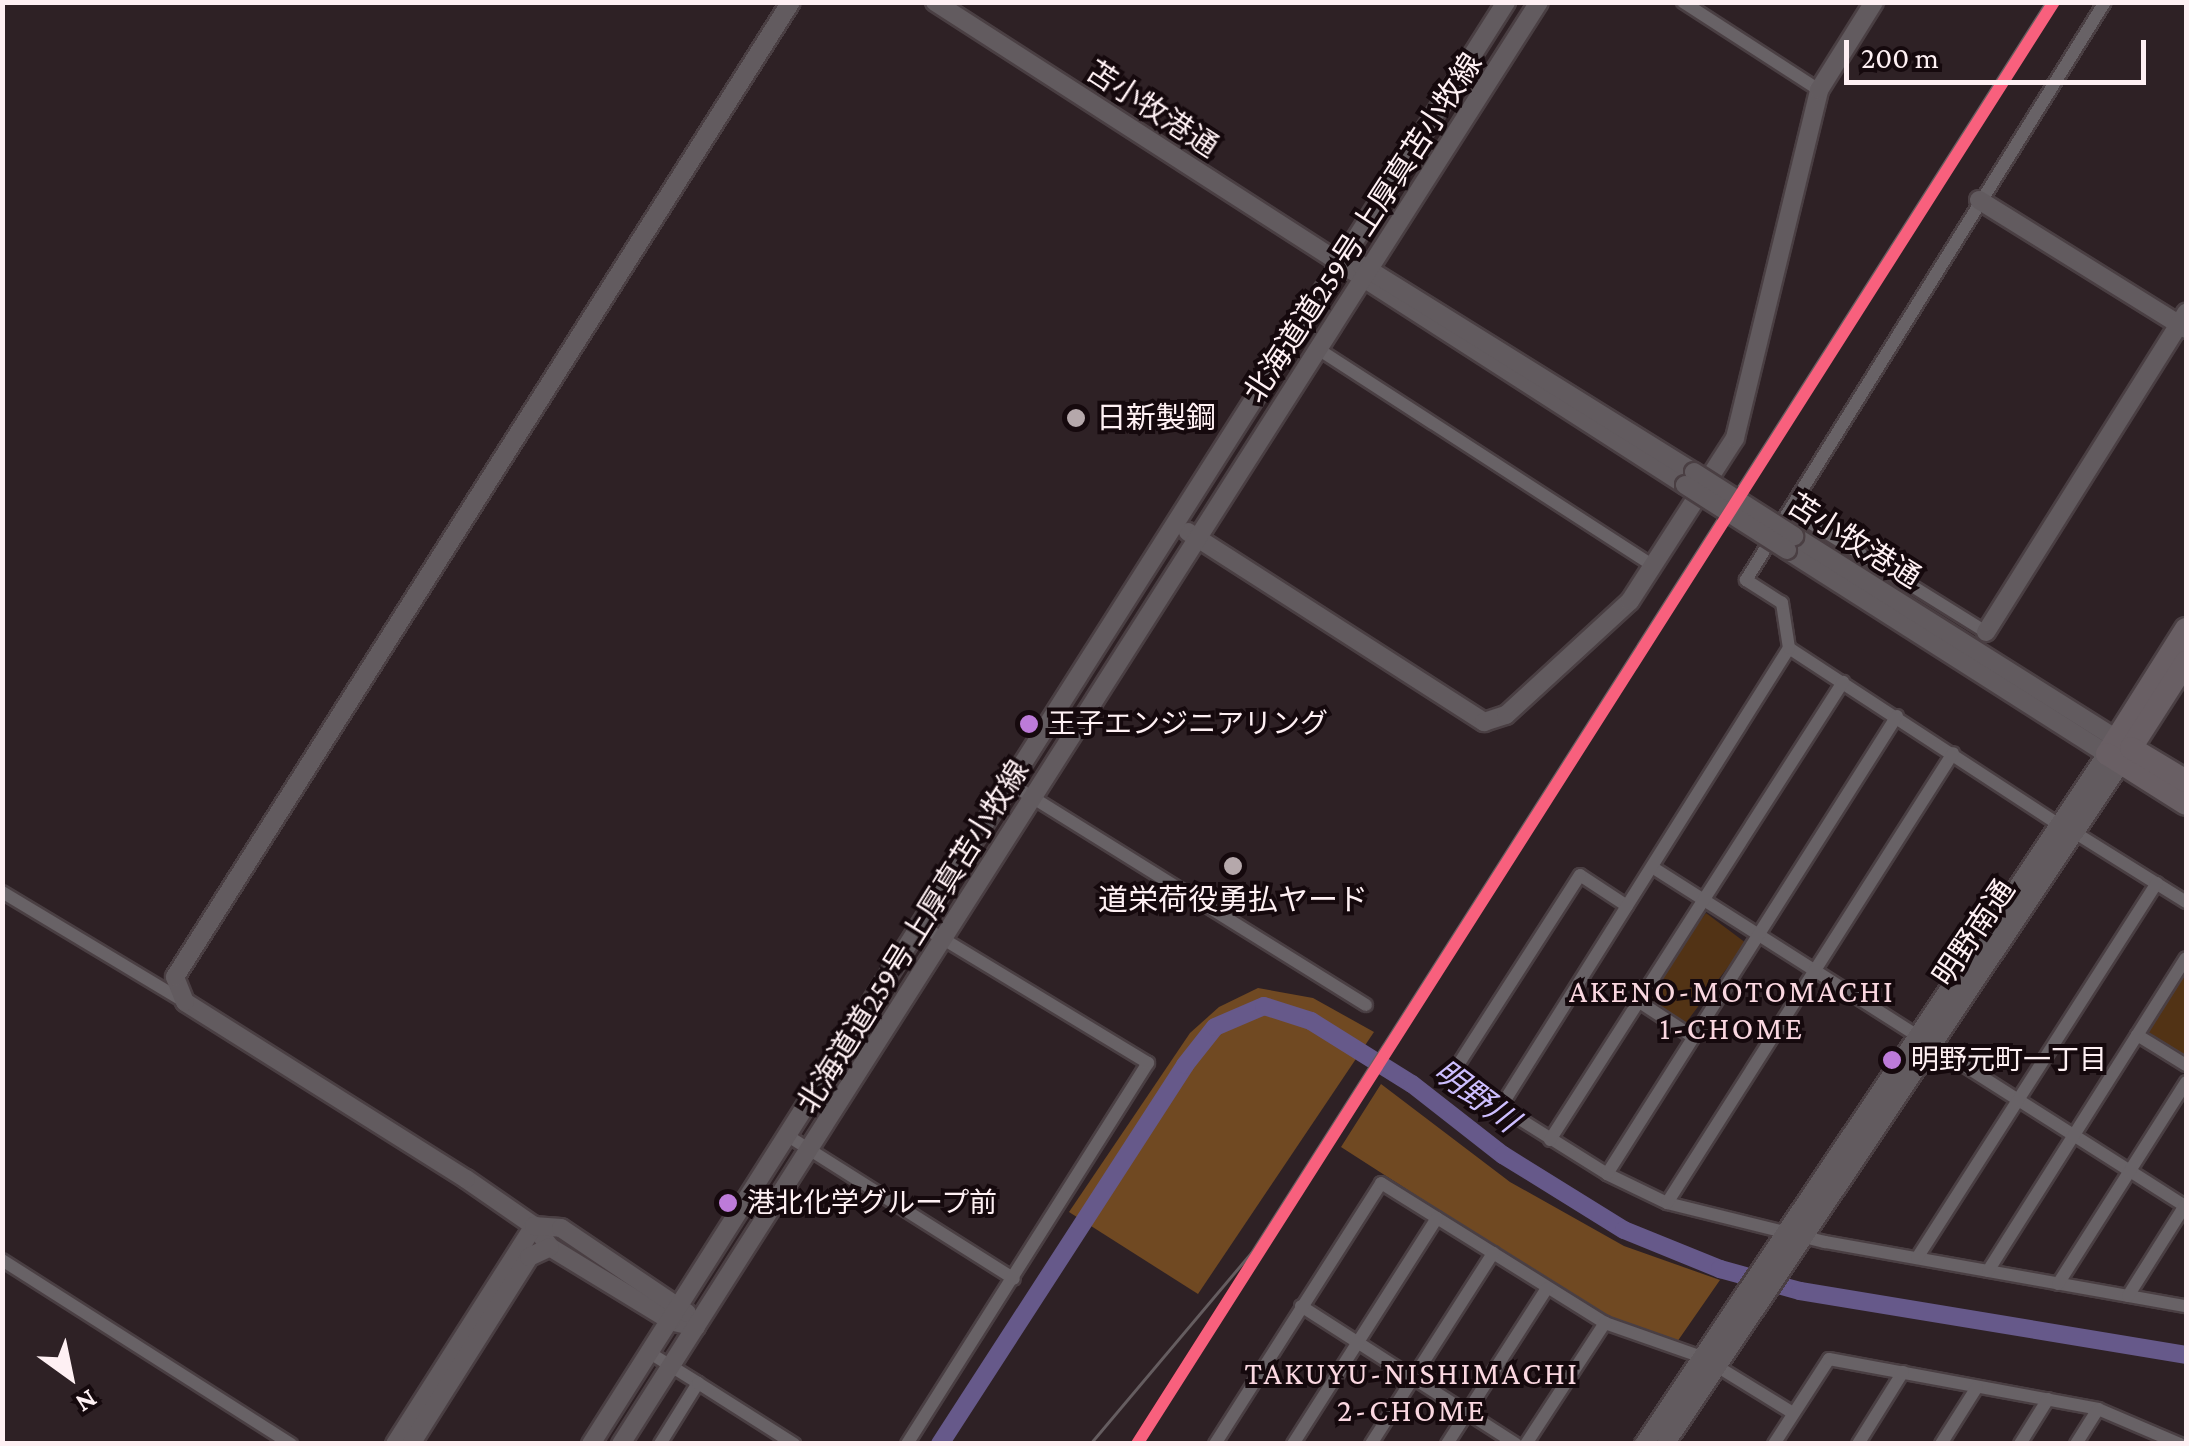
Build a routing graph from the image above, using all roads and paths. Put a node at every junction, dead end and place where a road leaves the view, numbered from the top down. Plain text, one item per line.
1 (790, 2) edge
2 (934, 2) edge
3 (1506, 2) edge
4 (1538, 2) edge
5 (1683, 2) edge
6 (1874, 2) edge
7 (2105, 2) edge
8 (1818, 90) junction
9 (1980, 200) junction
10 (1341, 262) junction
11 (1367, 273) junction
12 (2184, 322) edge
13 (1318, 349) junction
14 (1790, 510) junction
15 (1176, 524) junction
16 (1198, 538) junction
17 (1654, 566) junction
18 (2186, 629) edge
19 (1986, 632) joint
20 (1790, 648) junction
21 (2186, 662) edge
22 (1843, 682) junction
23 (1897, 716) junction
24 (2119, 751) junction
25 (1953, 752) junction
26 (2186, 781) edge
27 (1011, 784) junction
28 (1033, 798) junction
29 (2186, 804) edge
30 (2067, 828) junction
31 (1652, 866) junction
32 (2157, 883) junction
33 (2, 892) edge
34 (1703, 898) junction
35 (2186, 902) edge
36 (1627, 906) junction
37 (922, 926) junction
38 (1759, 935) junction
39 (944, 939) junction
40 (2186, 958) edge
41 (1814, 970) junction
42 (1638, 1001) junction
43 (185, 1002) junction
44 (1366, 1004) dead end
45 (2137, 1035) junction
46 (1693, 1037) junction
47 (1924, 1042) junction
48 (2186, 1065) edge
49 (2186, 1082) edge
50 (2017, 1101) junction
51 (1500, 1108) junction
52 (788, 1136) junction
53 (2073, 1136) junction
54 (1550, 1140) junction
55 (810, 1150) junction
56 (2128, 1171) junction
57 (1607, 1174) junction
58 (1667, 1203) junction
59 (2186, 1205) edge
60 (1437, 1218) junction
61 (534, 1226) junction
62 (1791, 1241) junction
63 (550, 1247) junction
64 (1493, 1253) junction
65 (1918, 1258) junction
66 (2, 1260) edge
67 (1988, 1271) junction
68 (1014, 1279) junction
69 (2058, 1284) junction
70 (1548, 1288) junction
71 (2128, 1296) junction
72 (681, 1304) junction
73 (1301, 1306) junction
74 (2186, 1306) edge
75 (670, 1321) junction
76 (1605, 1323) junction
77 (696, 1326) junction
78 (1358, 1343) junction
79 (650, 1353) junction
80 (1709, 1361) junction
81 (671, 1367) junction
82 (1903, 1372) junction
83 (1412, 1378) junction
84 (698, 1383) junction
85 (1977, 1387) junction
86 (2048, 1399) junction
87 (2098, 1409) junction
88 (1467, 1413) junction
89 (1793, 1414) junction
90 (2147, 1437) edge
91 (597, 1442) edge
92 (1863, 1442) edge
93 (292, 1444) edge
94 (395, 1444) edge
95 (411, 1444) edge
96 (621, 1444) edge
97 (660, 1444) edge
98 (794, 1444) edge
99 (907, 1444) edge
100 (1216, 1444) edge
101 (1294, 1444) edge
102 (1371, 1444) edge
103 (1447, 1444) edge
104 (1516, 1444) edge
105 (1526, 1444) edge
106 (1644, 1444) edge
107 (1664, 1444) edge
108 (1774, 1444) edge
109 (1941, 1444) edge
110 (2020, 1444) edge
111 (2076, 1444) edge
112 (2180, 1444) edge

1 - 43 street
2 - 10 street, 苫小牧港通
3 - 10 street, 北海道道259号 上厚真苫小牧線
4 - 11 street, 北海道道259号 上厚真苫小牧線
5 - 8 street
6 - 8 street
7 - 9 street
8 - 17 street
9 - 12 street
9 - 14 street
10 - 11 street, 苫小牧港通
10 - 15 street, 北海道道259号 上厚真苫小牧線
11 - 13 street, 北海道道259号 上厚真苫小牧線
11 - 24 street, 苫小牧港通, bridge
12 - 19 street
13 - 16 street, 北海道道259号 上厚真苫小牧線
13 - 17 street
14 - 19 street
14 - 20 street
15 - 16 street
15 - 27 street, 北海道道259号 上厚真苫小牧線
16 - 17 street
16 - 28 street, 北海道道259号 上厚真苫小牧線
18 - 24 highway
20 - 22 street
20 - 31 street
21 - 24 highway
22 - 23 street
22 - 34 street
23 - 25 street
23 - 38 street
24 - 26 highway
24 - 29 highway
24 - 30 street, 明野南通
25 - 30 street
25 - 41 street
27 - 28 street
27 - 37 street, 北海道道259号 上厚真苫小牧線
28 - 39 street, 北海道道259号 上厚真苫小牧線
28 - 44 street
30 - 32 street
30 - 47 street, 明野南通
31 - 34 street
31 - 36 street
32 - 35 street
32 - 50 street
33 - 43 street
34 - 38 street
34 - 42 street
36 - 51 street
36 - 51 street
37 - 39 street
37 - 52 street, 北海道道259号 上厚真苫小牧線
38 - 41 street
38 - 46 street
39 - 55 street, 北海道道259号 上厚真苫小牧線
39 - 68 street
40 - 45 street
41 - 47 street
41 - 58 street
42 - 46 street
42 - 54 street
43 - 61 street
45 - 48 street
45 - 53 street
46 - 57 street
47 - 50 street
47 - 62 street, 明野南通
49 - 56 street
50 - 53 street
50 - 65 street
51 - 54 street
52 - 55 street
52 - 72 street, 北海道道259号 上厚真苫小牧線
53 - 56 street
53 - 67 street
54 - 57 street
55 - 68 street
55 - 77 street, 北海道道259号 上厚真苫小牧線
56 - 59 street
56 - 69 street
57 - 58 street
58 - 62 street
59 - 71 street
60 - 64 street
60 - 73 street
60 - 78 street
61 - 63 street
61 - 72 street
61 - 94 street
62 - 65 street
62 - 80 street, 明野南通
63 - 75 street
63 - 95 street
64 - 70 street
64 - 83 street
65 - 67 street
66 - 93 street
67 - 69 street
68 - 99 street
69 - 71 street
70 - 76 street
70 - 88 street
71 - 74 street
72 - 75 street, 北海道道259号 上厚真苫小牧線
72 - 77 street
73 - 78 street
73 - 100 street
75 - 77 street
75 - 79 street, 北海道道259号 上厚真苫小牧線
76 - 80 street
76 - 105 street
77 - 81 street, 北海道道259号 上厚真苫小牧線
78 - 83 street
78 - 101 street
79 - 81 street
79 - 91 street, 北海道道259号 上厚真苫小牧線
80 - 89 street
80 - 106 street
80 - 107 street
81 - 84 street
81 - 96 street, 北海道道259号 上厚真苫小牧線
82 - 85 street
82 - 89 street
82 - 92 street
83 - 88 street
83 - 102 street
84 - 97 street
84 - 98 street
85 - 86 street
85 - 109 street
86 - 87 street
86 - 110 street
87 - 90 street
87 - 111 street
88 - 103 street
88 - 104 street
89 - 108 street
90 - 112 street

